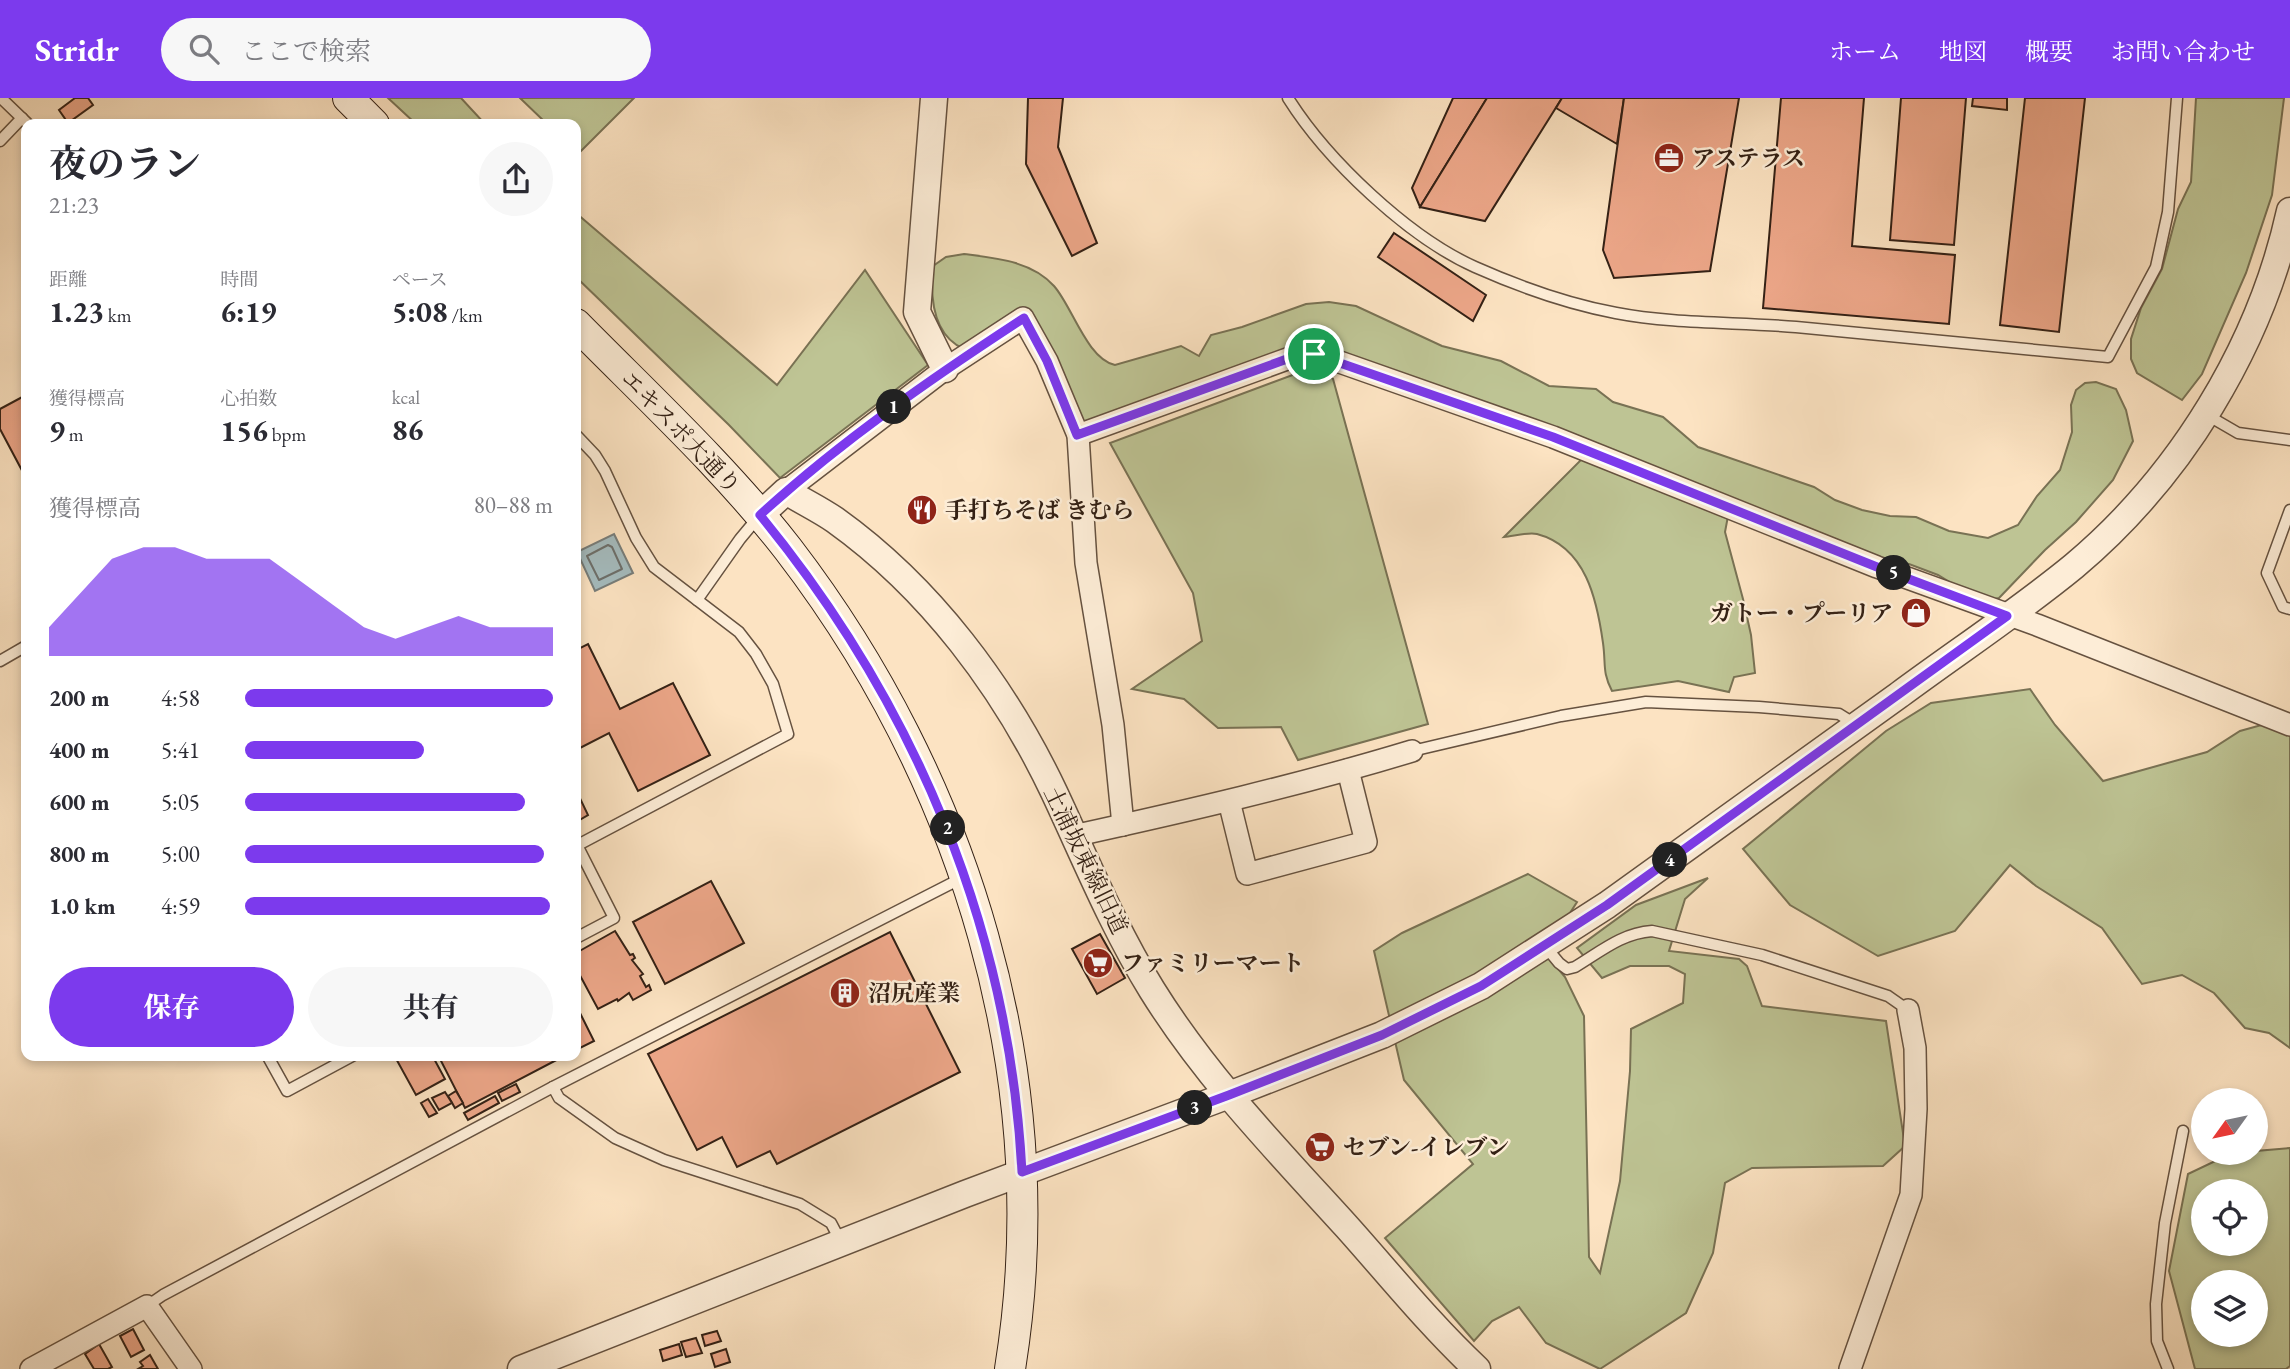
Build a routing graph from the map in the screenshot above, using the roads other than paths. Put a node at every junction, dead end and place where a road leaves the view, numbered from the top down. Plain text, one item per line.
1 (1, 98) edge
2 (348, 98) edge
3 (934, 98) edge
4 (1288, 98) edge
5 (2177, 98) edge
6 (23, 119) edge
7 (369, 119) edge
8 (21, 124) edge
9 (0, 141) edge
10 (2290, 211) edge
11 (2286, 241) edge
12 (581, 329) edge
13 (945, 369) junction
14 (2204, 413) junction
15 (1077, 435) junction
16 (581, 440) edge
17 (2290, 440) edge
18 (786, 491) junction
19 (2290, 510) edge
20 (760, 515) junction
21 (696, 600) junction
22 (2290, 609) edge
23 (2007, 616) junction
24 (21, 649) edge
25 (0, 660) edge
26 (2290, 724) edge
27 (1857, 725) junction
28 (1412, 751) joint
29 (1348, 770) junction
30 (1229, 802) junction
31 (1123, 825) junction
32 (1073, 836) junction
33 (581, 843) edge
34 (581, 855) edge
35 (965, 877) junction
36 (581, 935) edge
37 (1545, 946) junction
38 (1908, 1010) joint
39 (270, 1061) edge
40 (343, 1061) edge
41 (553, 1087) junction
42 (1229, 1095) junction
43 (2183, 1131) dead end
44 (1022, 1172) junction
45 (841, 1242) junction
46 (147, 1306) junction
47 (31, 1369) edge
48 (191, 1369) edge
49 (521, 1369) edge
50 (1010, 1369) edge
51 (1477, 1369) edge
52 (1850, 1369) edge
53 (2168, 1369) edge

1 - 6 lane
2 - 7 main road
3 - 13 street
4 - 5 lane
8 - 9 lane
10 - 11 street
11 - 14 street
12 - 20 main road, エキスポ大通り
13 - 15 street
13 - 18 street
14 - 17 lane
14 - 23 street
15 - 23 street
15 - 31 street
16 - 21 lane
18 - 20 street
18 - 32 street, 土浦坂東線旧道
19 - 22 lane
20 - 21 lane
20 - 35 main road, エキスポ大通り
21 - 33 lane
23 - 26 street
23 - 27 street
24 - 25 lane
27 - 28 lane
27 - 37 street
28 - 29 street
29 - 30 street
29 - 30 street
30 - 31 street
31 - 32 street
32 - 42 street, 土浦坂東線旧道
34 - 36 lane
35 - 41 lane
35 - 44 main road, エキスポ大通り
37 - 38 lane
37 - 42 street
38 - 52 street
39 - 40 lane
41 - 45 lane
41 - 46 lane
42 - 44 street
42 - 51 street, 土浦坂東線旧道
43 - 53 lane
44 - 45 street
44 - 50 main road, エキスポ大通り
45 - 49 street
46 - 47 street
46 - 48 street

